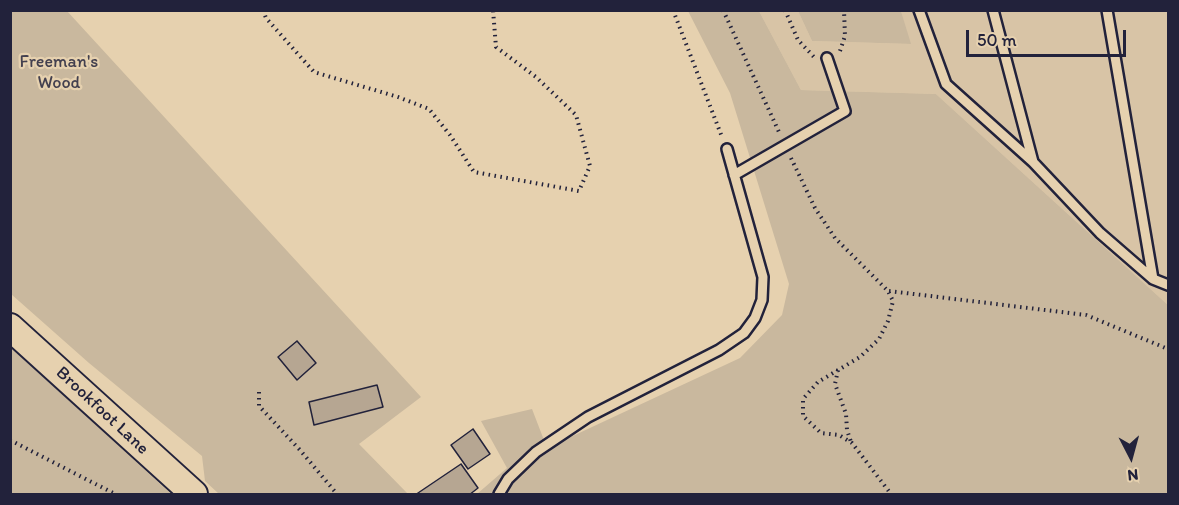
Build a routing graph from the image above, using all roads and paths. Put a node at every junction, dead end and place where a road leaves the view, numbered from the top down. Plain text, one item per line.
1 (263, 10) edge
2 (492, 10) edge
3 (673, 10) edge
4 (723, 10) edge
5 (785, 10) edge
6 (844, 10) edge
7 (919, 10) edge
8 (993, 10) edge
9 (1107, 10) edge
10 (827, 58) junction
11 (785, 145) junction
12 (727, 149) joint
13 (1033, 162) junction
14 (734, 175) junction
15 (1153, 279) junction
16 (1168, 285) edge
17 (888, 291) junction
18 (10, 327) edge
19 (1168, 348) edge
20 (838, 370) junction
21 (260, 392) dead end
22 (10, 440) edge
23 (852, 443) junction
24 (115, 495) edge
25 (194, 495) edge
26 (337, 495) edge
27 (499, 495) edge
28 (891, 495) edge

1 - 2 path
3 - 12 path
4 - 11 path
5 - 10 path
6 - 10 path
7 - 13 lane
8 - 13 lane
9 - 15 lane
10 - 11 lane
11 - 14 lane
11 - 17 path
12 - 14 lane
13 - 15 lane
14 - 27 lane
15 - 16 lane
17 - 19 path
17 - 20 path
18 - 25 street, Brookfoot Lane
20 - 23 path
20 - 23 path
21 - 26 path
22 - 24 path
23 - 28 path

